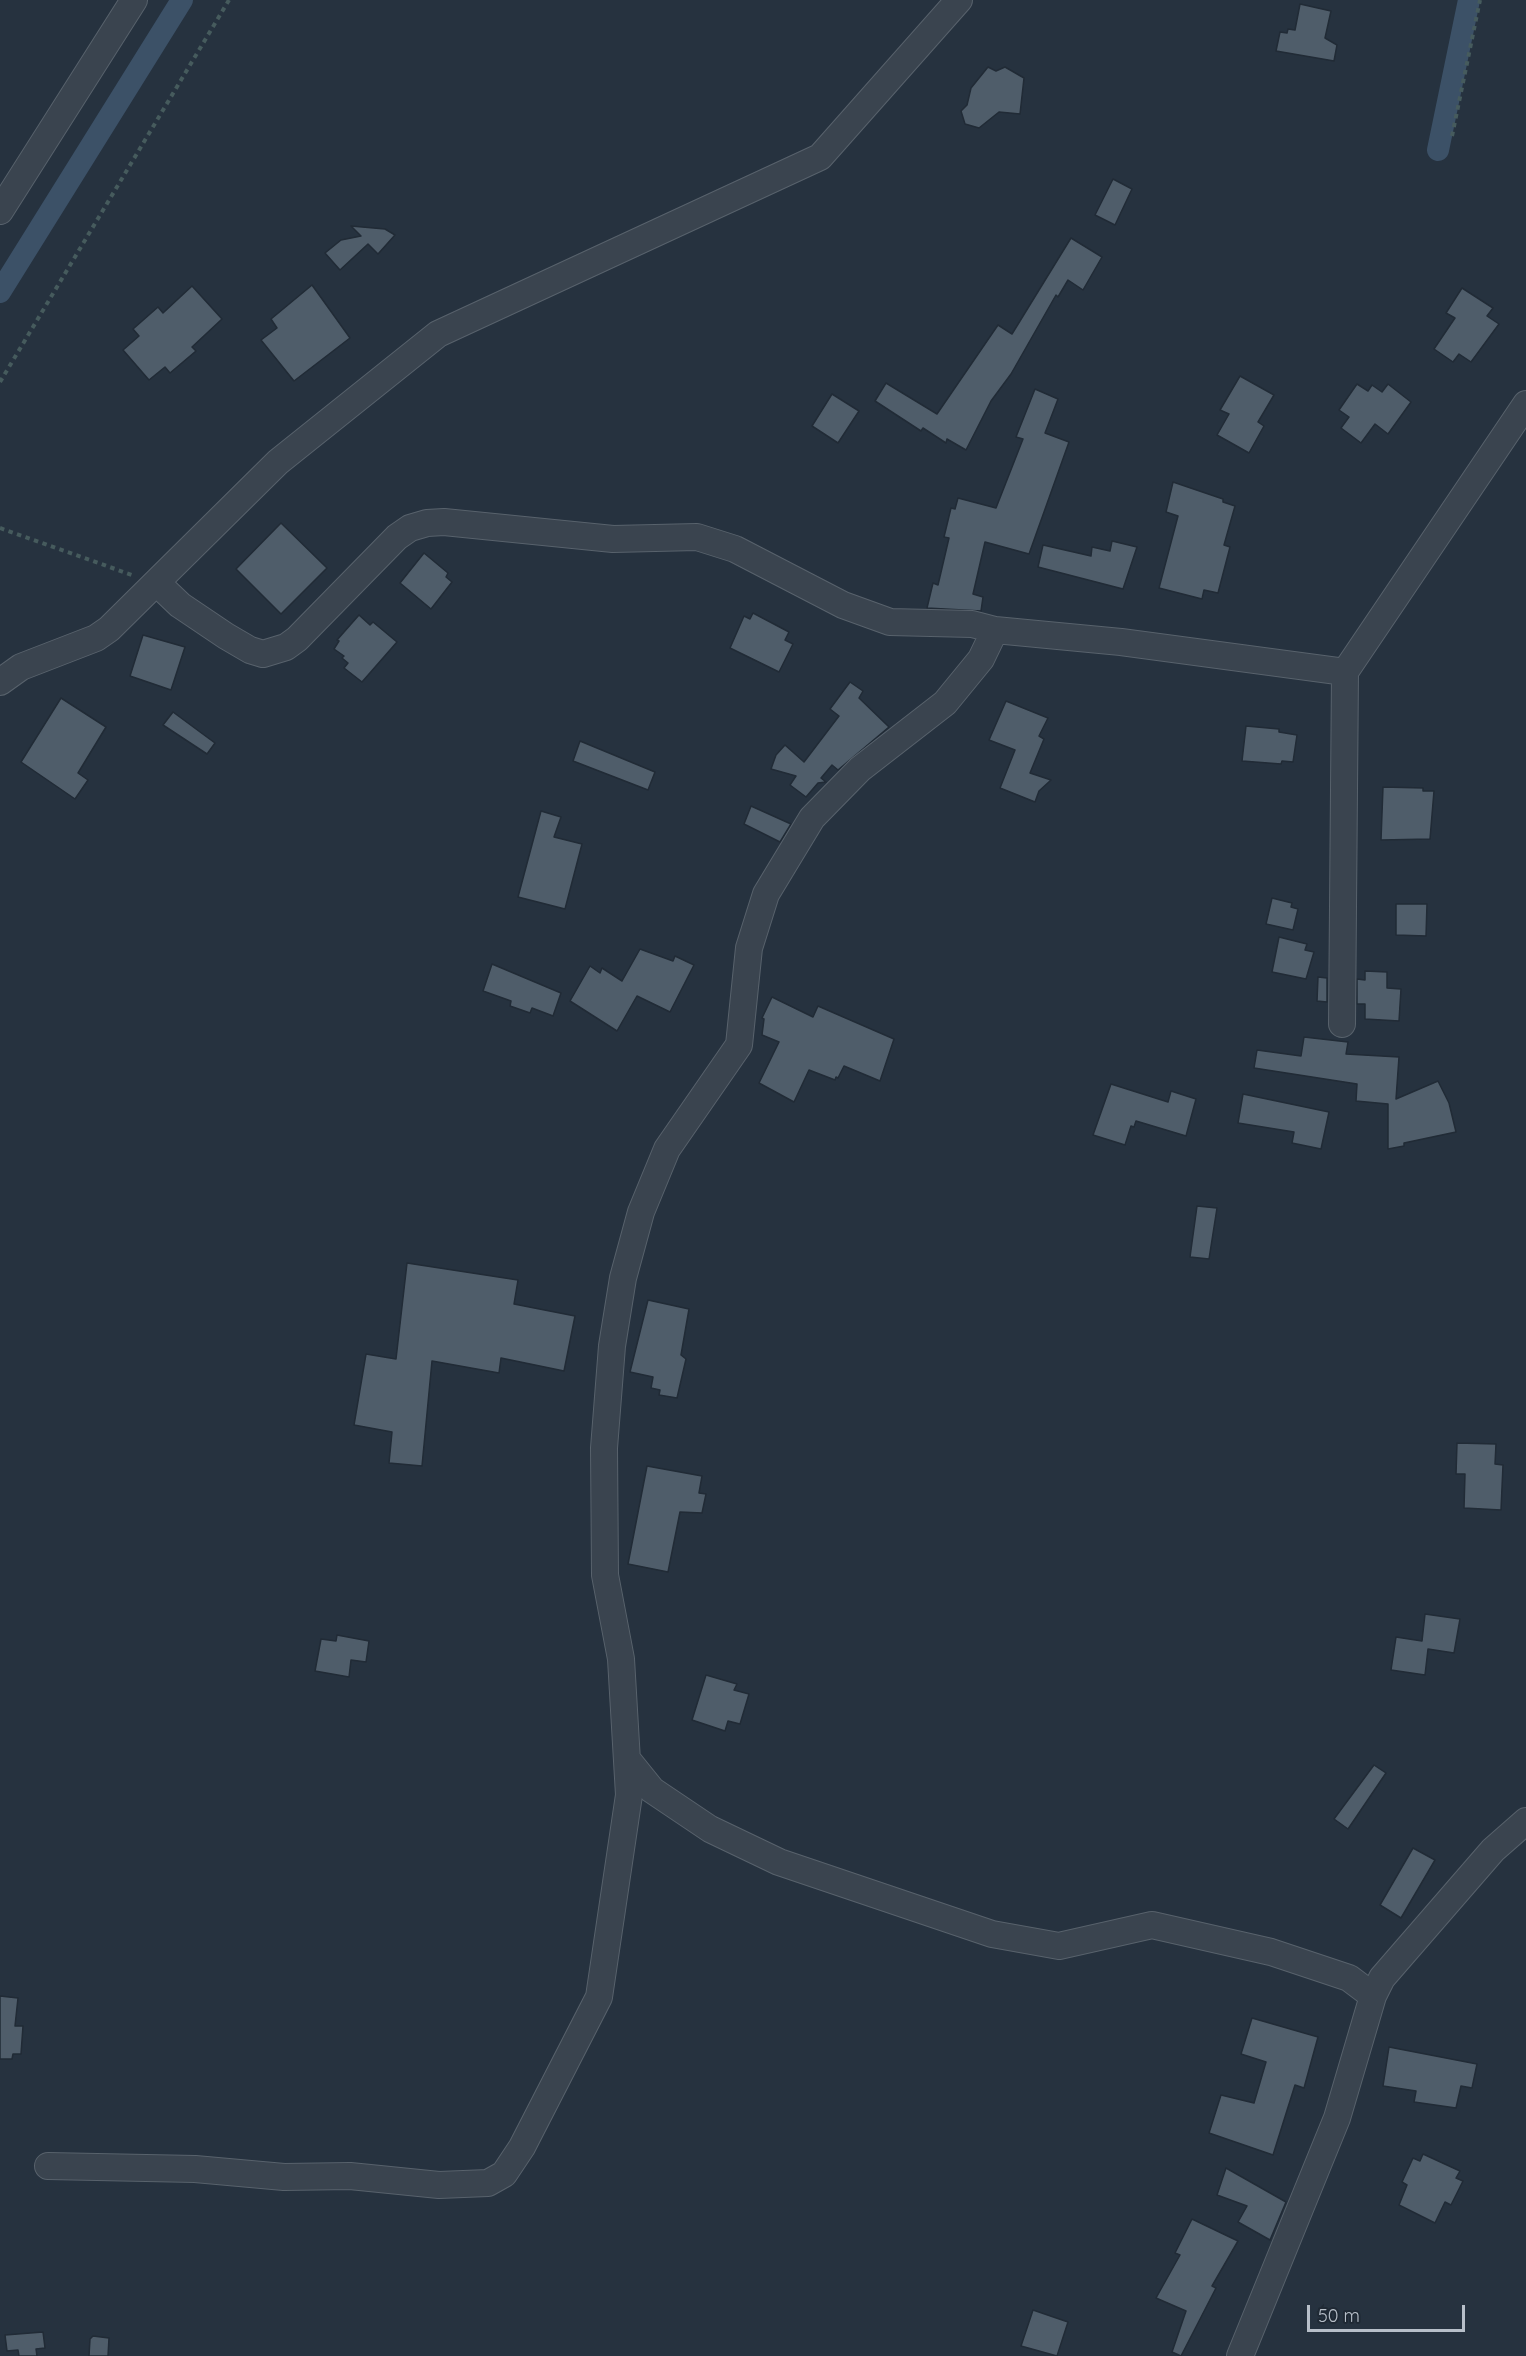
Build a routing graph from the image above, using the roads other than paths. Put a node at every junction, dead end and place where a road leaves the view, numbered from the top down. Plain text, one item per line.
1 (134, 0) edge
2 (959, 0) edge
3 (0, 211) edge
4 (1526, 404) edge
5 (158, 584) junction
6 (995, 630) junction
7 (1345, 672) junction
8 (0, 682) edge
9 (1342, 1024) dead end
10 (627, 1759) junction
11 (1526, 1821) edge
12 (1373, 1996) junction
13 (48, 2166) dead end
14 (1240, 2356) edge

1 - 3 street
2 - 5 street
4 - 7 street
5 - 6 street
5 - 8 street
6 - 7 street
6 - 10 street
7 - 9 street
10 - 12 street
10 - 13 street
11 - 12 street
12 - 14 street

